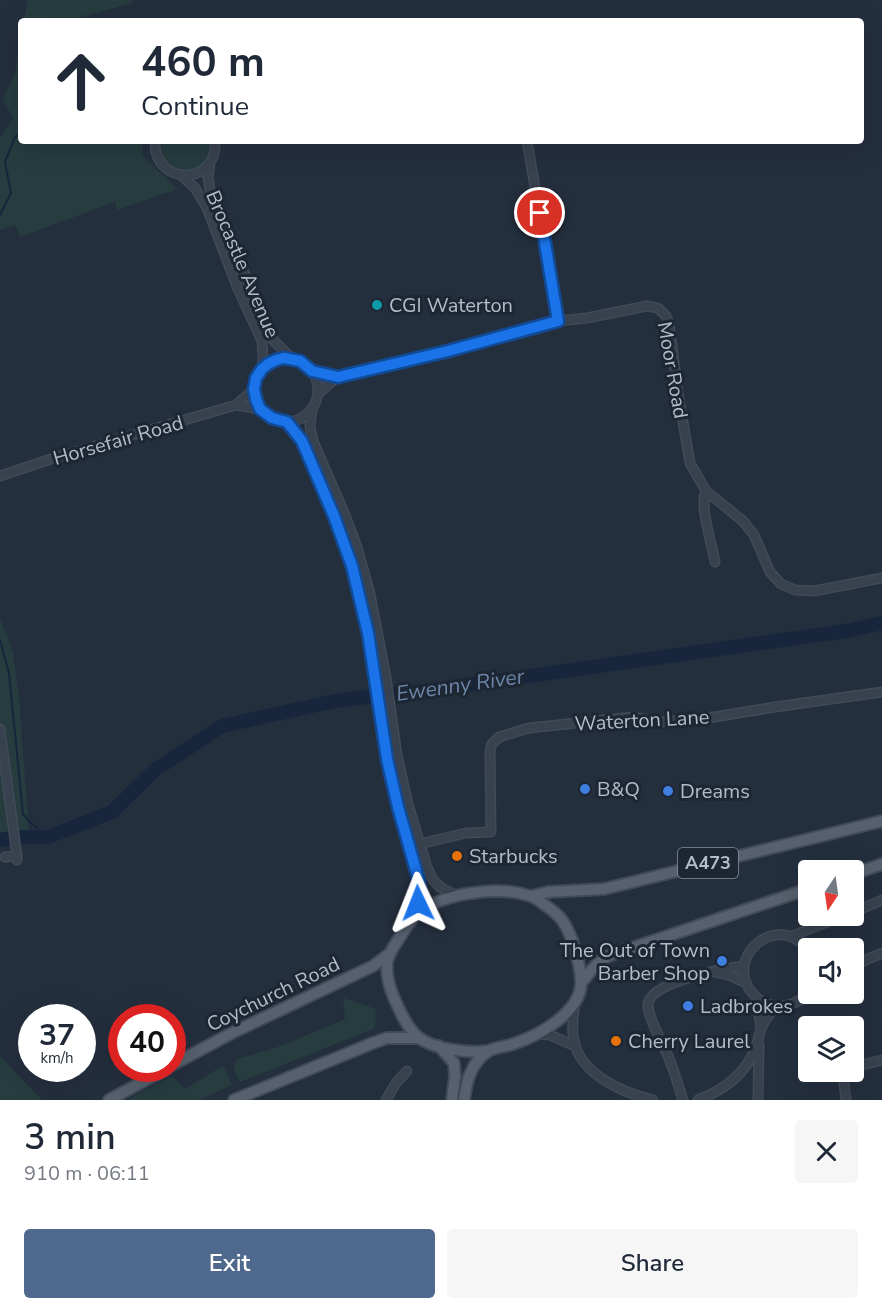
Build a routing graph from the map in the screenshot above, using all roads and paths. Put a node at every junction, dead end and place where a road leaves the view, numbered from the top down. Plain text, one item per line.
1 (155, 144) edge
2 (215, 144) edge
3 (528, 144) edge
4 (210, 163) junction
5 (181, 176) junction
6 (558, 321) junction
7 (292, 359) junction
8 (262, 369) junction
9 (312, 371) junction
10 (338, 377) junction
11 (254, 389) junction
12 (318, 394) junction
13 (236, 405) junction
14 (260, 409) junction
15 (312, 409) junction
16 (287, 422) junction
17 (0, 476) edge
18 (706, 491) junction
19 (716, 562) dead end
20 (882, 578) edge
21 (882, 692) edge
22 (0, 729) edge
23 (882, 821) edge
24 (420, 844) junction
25 (5, 857) dead end
26 (882, 864) edge
27 (864, 870) edge
28 (798, 892) edge
29 (457, 896) junction
30 (532, 896) junction
31 (882, 900) edge
32 (864, 908) edge
33 (415, 916) junction
34 (817, 926) edge
35 (792, 936) junction
36 (798, 939) edge
37 (882, 953) edge
38 (389, 954) junction
39 (864, 961) edge
40 (744, 966) junction
41 (711, 971) junction
42 (582, 982) junction
43 (746, 983) junction
44 (757, 998) junction
45 (798, 1001) edge
46 (575, 1002) junction
47 (778, 1006) junction
48 (761, 1029) junction
49 (536, 1034) junction
50 (419, 1038) junction
51 (759, 1040) junction
52 (438, 1046) junction
53 (575, 1046) junction
54 (488, 1051) junction
55 (186, 1058) edge
56 (882, 1060) edge
57 (864, 1064) edge
58 (407, 1071) dead end
59 (749, 1077) junction
60 (142, 1082) edge
61 (844, 1082) edge
62 (623, 1096) edge
63 (390, 1098) edge
64 (109, 1100) edge
65 (234, 1100) edge
66 (452, 1100) edge
67 (465, 1100) edge
68 (653, 1100) edge
69 (683, 1100) edge
70 (698, 1100) edge
71 (758, 1100) edge
72 (846, 1100) edge

1 - 5 street, Brocastle Avenue
2 - 4 street, Brocastle Avenue
3 - 6 street
4 - 5 street
4 - 7 street, Brocastle Avenue
5 - 8 street, Brocastle Avenue
6 - 10 street, Moor Road
6 - 18 street, Moor Road
7 - 8 street
7 - 9 street
8 - 11 street
9 - 10 street, Moor Road
9 - 12 street
10 - 12 street, Moor Road
11 - 13 street, Horsefair Road
11 - 14 street
12 - 15 street
13 - 14 street, Horsefair Road
13 - 17 street, Horsefair Road
14 - 16 street
15 - 16 street
15 - 24 street
16 - 33 street
18 - 19 street
18 - 20 street, Moor Road
21 - 24 street, Waterton Lane
22 - 25 street
23 - 30 main road, A473
24 - 29 street
26 - 27 main road
28 - 42 main road
29 - 30 main road
29 - 33 main road
30 - 42 main road
31 - 32 street
33 - 38 main road
34 - 35 street
35 - 36 street
35 - 40 street
37 - 39 street
38 - 50 main road
38 - 55 main road, Coychurch Road
40 - 41 street
40 - 43 street
41 - 43 street
41 - 69 street
42 - 46 main road
43 - 44 street
44 - 47 street
44 - 48 street
45 - 47 street
46 - 49 main road
46 - 53 street
47 - 48 street
48 - 51 street
49 - 53 street
49 - 54 main road
50 - 52 main road
50 - 65 main road
51 - 59 street
51 - 59 street
52 - 54 main road
52 - 66 main road
53 - 62 street
54 - 67 main road
56 - 57 street
58 - 63 street
59 - 70 street
59 - 71 street
60 - 64 main road
61 - 72 street
62 - 68 street

